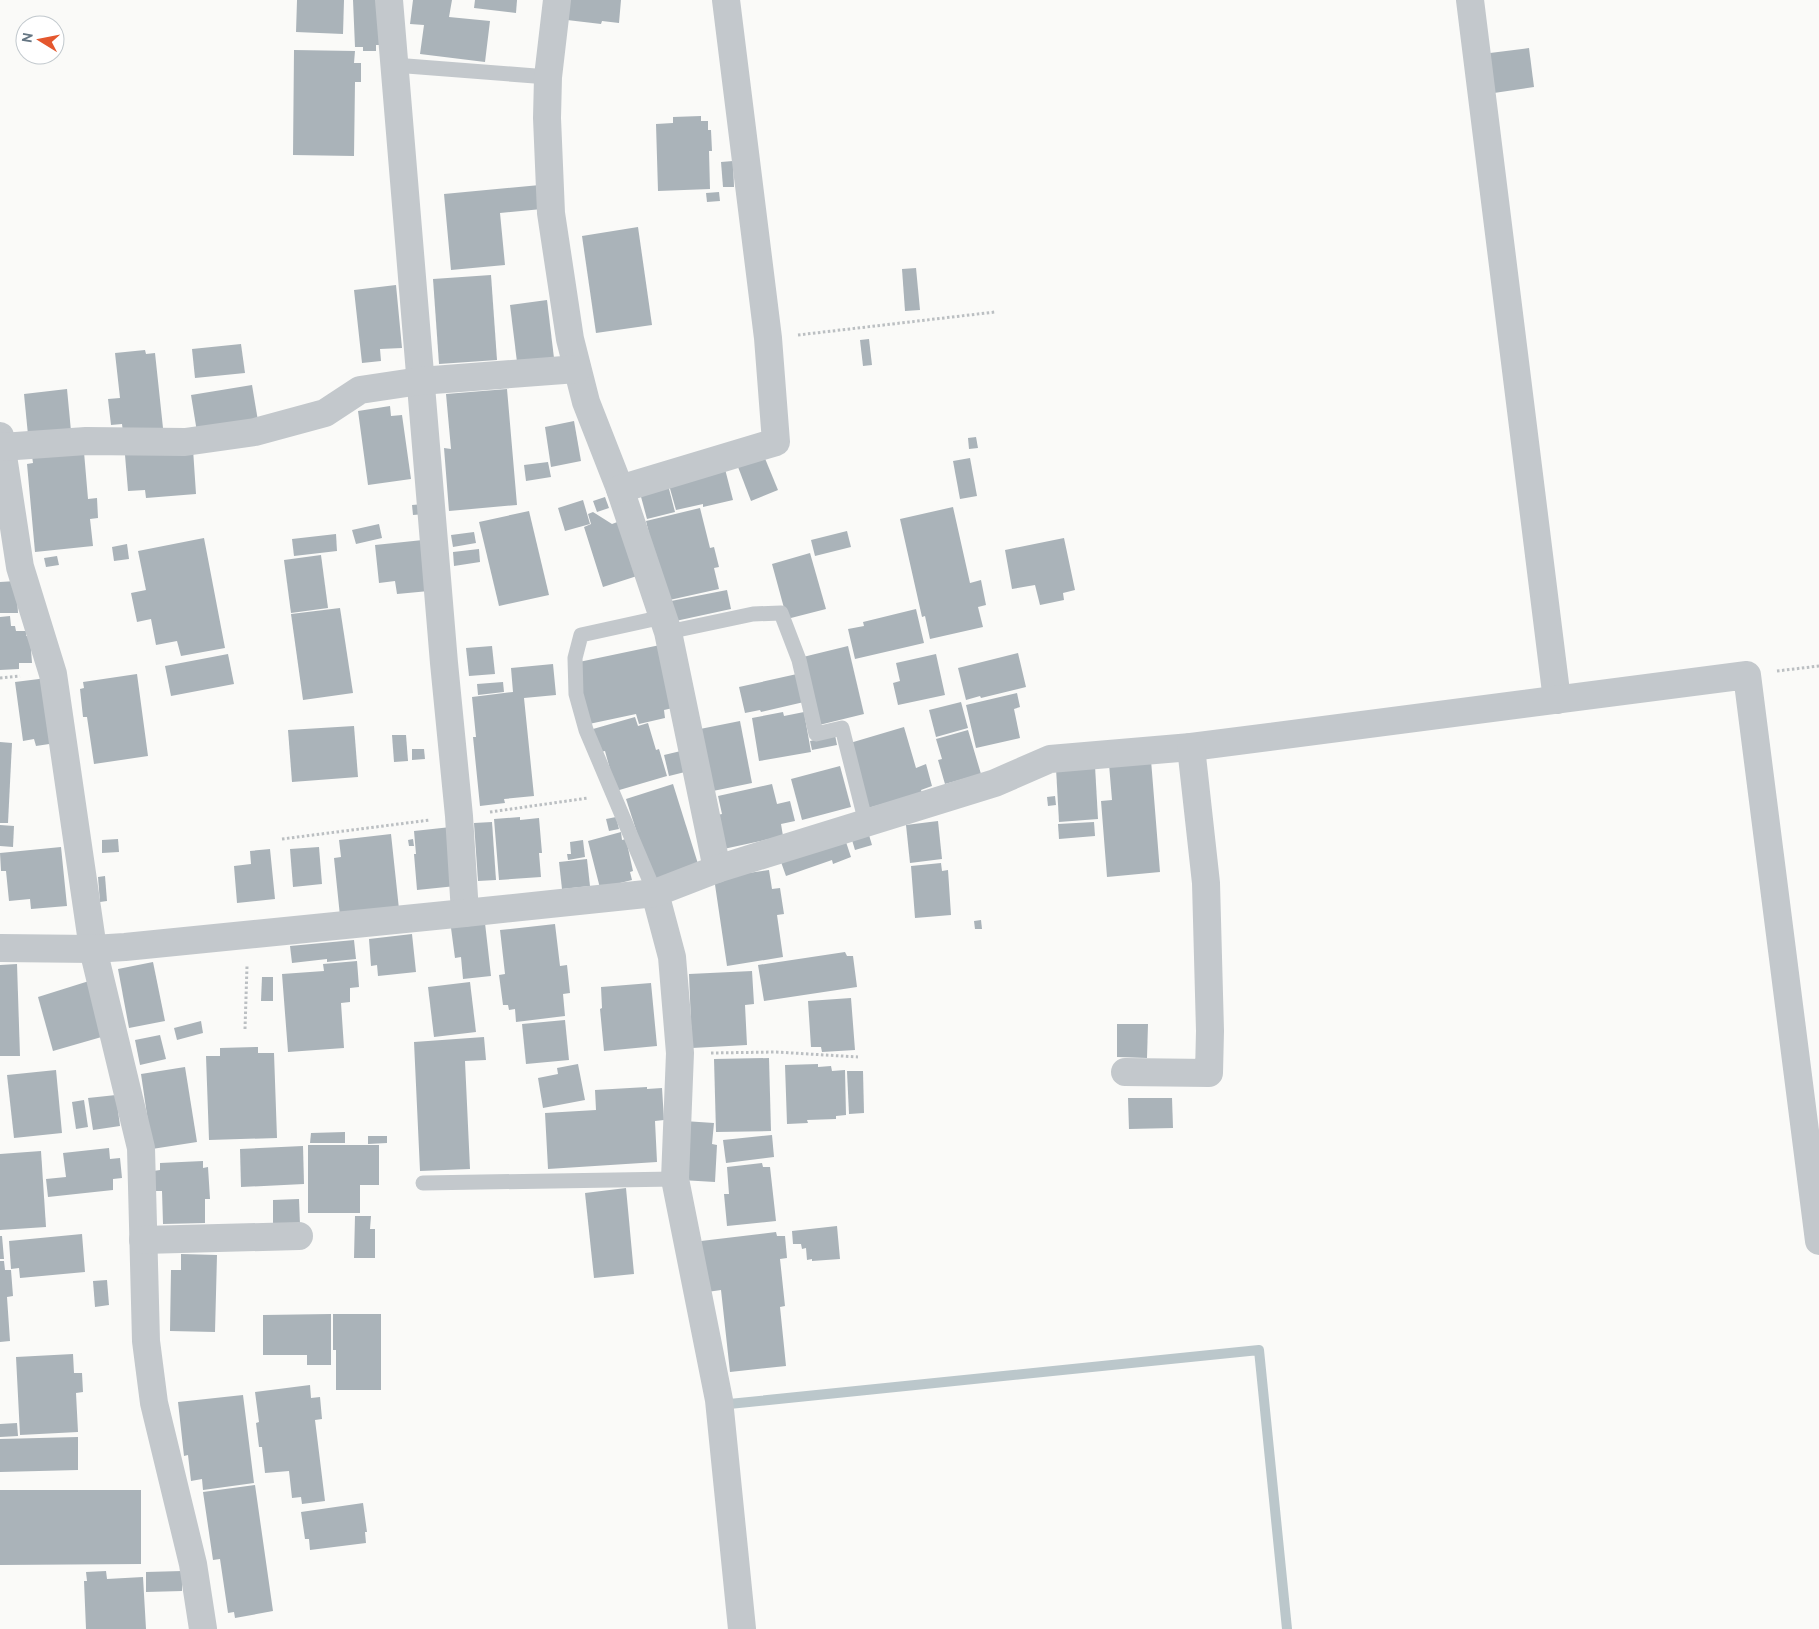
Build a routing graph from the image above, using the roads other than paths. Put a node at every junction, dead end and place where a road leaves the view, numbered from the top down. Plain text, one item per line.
1 (389, 0) edge
2 (557, 0) edge
3 (726, 0) edge
4 (1470, 0) edge
5 (394, 65) junction
6 (548, 77) junction
7 (577, 369) junction
8 (420, 381) junction
9 (1, 442) edge
10 (620, 489) junction
11 (666, 624) junction
12 (1558, 700) junction
13 (1191, 747) junction
14 (866, 823) junction
15 (717, 869) junction
16 (656, 893) junction
17 (465, 914) junction
18 (0, 948) edge
19 (93, 948) junction
20 (1124, 1072) dead end
21 (675, 1179) junction
22 (423, 1183) dead end
23 (298, 1236) dead end
24 (143, 1240) junction
25 (1819, 1241) edge
26 (203, 1629) edge
27 (742, 1629) edge

1 - 5 street
2 - 6 street
3 - 10 street
4 - 12 street
5 - 6 lane
5 - 8 street
6 - 7 street
7 - 8 street
7 - 10 street
8 - 9 street
8 - 17 street
9 - 19 street
10 - 11 street
11 - 14 lane
11 - 15 street
11 - 16 lane
12 - 13 street
12 - 25 street
13 - 14 street
13 - 20 street
14 - 15 street
15 - 16 street
16 - 17 street
16 - 21 street
17 - 19 street
18 - 19 street
19 - 24 street
21 - 22 lane
21 - 27 street
23 - 24 street
24 - 26 street

